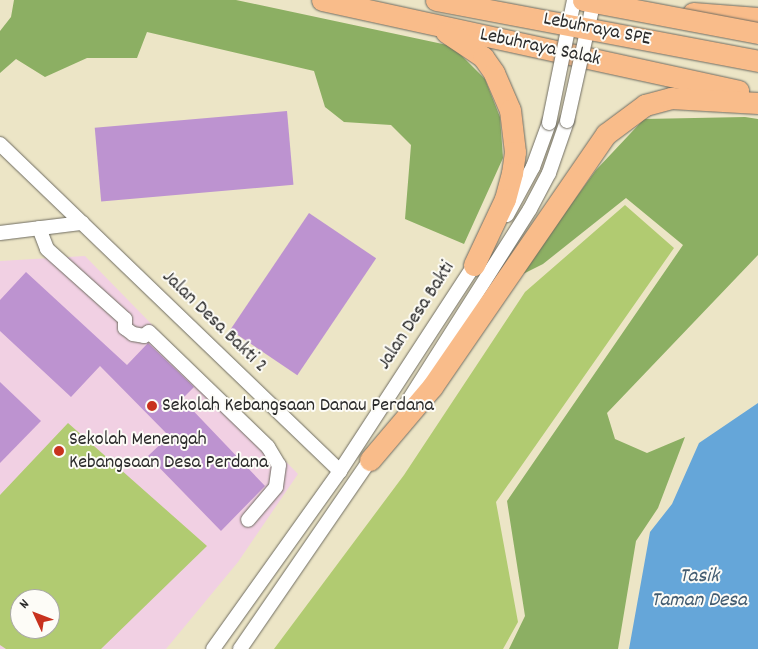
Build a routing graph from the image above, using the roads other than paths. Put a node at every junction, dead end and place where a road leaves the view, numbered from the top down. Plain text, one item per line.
1 (322, 0) edge
2 (436, 0) edge
3 (574, 0) edge
4 (583, 0) edge
5 (594, 0) edge
6 (603, 0) edge
7 (629, 5) junction
8 (758, 18) edge
9 (431, 24) junction
10 (758, 28) edge
11 (758, 33) edge
12 (758, 61) edge
13 (758, 95) edge
14 (758, 103) edge
15 (0, 144) edge
16 (82, 223) junction
17 (38, 228) junction
18 (0, 233) edge
19 (474, 265) junction
20 (370, 460) junction
21 (340, 471) junction
22 (248, 520) dead end
23 (213, 649) edge
24 (240, 649) edge

1 - 9 highway, Lebuhraya Salak
2 - 12 highway, Lebuhraya SPE, bridge
3 - 19 street, Jalan Desa Bakti, bridge
4 - 11 highway, Lebuhraya SPE, bridge
5 - 20 street, Jalan Desa Bakti, bridge
6 - 7 highway
7 - 8 highway
7 - 10 highway
9 - 13 highway, Lebuhraya Salak
9 - 19 highway
14 - 20 highway
15 - 16 street, Jalan Desa Bakti 2
16 - 17 street
16 - 21 street, Jalan Desa Bakti 2
17 - 18 street
17 - 22 street
19 - 21 street, Jalan Desa Bakti
20 - 24 street, Jalan Desa Bakti
21 - 23 street, Jalan Desa Bakti

